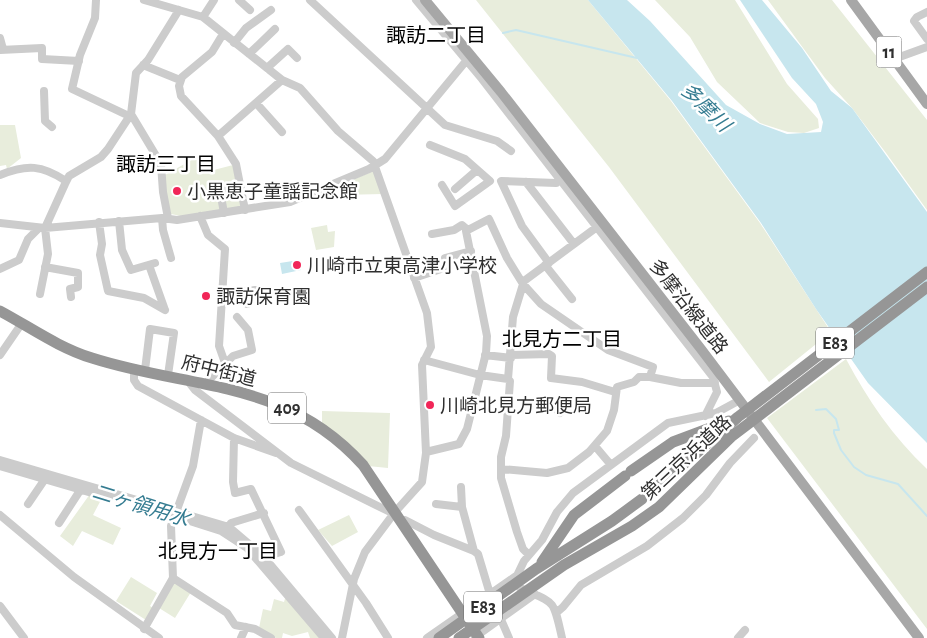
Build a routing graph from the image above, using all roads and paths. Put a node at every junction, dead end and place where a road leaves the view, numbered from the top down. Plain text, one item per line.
1 (96, 0) edge
2 (144, 0) edge
3 (214, 0) edge
4 (239, 0) edge
5 (310, 0) edge
6 (416, 0) edge
7 (425, 0) edge
8 (854, 1) edge
9 (179, 10) junction
10 (250, 10) dead end
11 (271, 10) dead end
12 (927, 12) edge
13 (203, 17) junction
14 (275, 29) dead end
15 (223, 34) junction
16 (0, 38) edge
17 (927, 39) edge
18 (234, 43) junction
19 (927, 47) edge
20 (2, 49) edge
21 (249, 54) junction
22 (469, 57) junction
23 (297, 58) dead end
24 (894, 59) junction
25 (79, 61) junction
26 (143, 65) junction
27 (267, 68) junction
28 (180, 80) junction
29 (282, 80) junction
30 (44, 91) dead end
31 (256, 103) junction
32 (927, 104) edge
33 (427, 108) junction
34 (130, 115) junction
35 (52, 127) dead end
36 (282, 132) dead end
37 (218, 136) junction
38 (430, 145) dead end
39 (511, 151) dead end
40 (376, 166) junction
41 (477, 170) junction
42 (0, 175) edge
43 (66, 182) junction
44 (526, 182) junction
45 (556, 183) dead end
46 (442, 185) dead end
47 (240, 186) junction
48 (455, 189) dead end
49 (245, 210) junction
50 (224, 213) junction
51 (200, 216) junction
52 (165, 218) junction
53 (119, 221) junction
54 (99, 222) junction
55 (0, 223) edge
56 (597, 227) junction
57 (42, 228) junction
58 (468, 230) junction
59 (432, 234) dead end
60 (574, 244) junction
61 (471, 251) junction
62 (171, 258) dead end
63 (547, 264) junction
64 (44, 267) junction
65 (0, 269) edge
66 (927, 272) edge
67 (414, 278) junction
68 (523, 284) junction
69 (927, 287) edge
70 (255, 290) dead end
71 (245, 291) junction
72 (40, 294) dead end
73 (222, 295) junction
74 (71, 297) dead end
75 (572, 299) dead end
76 (247, 304) dead end
77 (0, 311) edge
78 (238, 317) dead end
79 (22, 323) junction
80 (0, 355) edge
81 (485, 355) junction
82 (511, 356) junction
83 (424, 360) junction
84 (225, 363) junction
85 (140, 369) junction
86 (168, 375) junction
87 (480, 375) junction
88 (650, 377) junction
89 (508, 379) junction
90 (187, 380) junction
91 (715, 383) junction
92 (205, 384) junction
93 (615, 392) junction
94 (740, 400) junction
95 (705, 416) junction
96 (743, 418) junction
97 (201, 420) junction
98 (234, 438) junction
99 (754, 438) dead end
100 (596, 446) junction
101 (426, 452) junction
102 (277, 453) junction
103 (0, 460) edge
104 (611, 465) junction
105 (0, 466) edge
106 (501, 469) junction
107 (45, 479) junction
108 (461, 487) dead end
109 (81, 490) junction
110 (109, 498) dead end
111 (28, 504) dead end
112 (436, 504) dead end
113 (462, 507) junction
114 (299, 510) dead end
115 (264, 512) junction
116 (175, 514) junction
117 (0, 515) edge
118 (398, 517) junction
119 (59, 523) dead end
120 (227, 530) junction
121 (474, 550) junction
122 (529, 555) junction
123 (264, 556) junction
124 (536, 569) junction
125 (173, 578) junction
126 (526, 581) junction
127 (352, 584) junction
128 (520, 588) junction
129 (490, 594) junction
130 (495, 605) junction
131 (0, 606) edge
132 (556, 613) junction
133 (501, 618) junction
134 (246, 627) junction
135 (144, 629) junction
136 (472, 629) edge
137 (745, 630) dead end
138 (24, 638) edge
139 (159, 638) edge
140 (241, 638) edge
141 (271, 638) edge
142 (324, 638) edge
143 (332, 638) edge
144 (342, 638) edge
145 (388, 638) edge
146 (427, 638) edge
147 (441, 638) edge
148 (453, 638) edge
149 (459, 638) edge
150 (509, 638) edge
151 (562, 638) edge
152 (738, 638) edge
153 (919, 638) edge

1 - 25 street
2 - 9 street
3 - 13 street
4 - 10 street
5 - 33 street
6 - 22 street
7 - 22 main road, 多摩沿線道路
8 - 24 main road, 11
9 - 13 street
9 - 26 street
11 - 18 street
12 - 17 street
13 - 15 street
14 - 21 street
15 - 18 street
15 - 28 street
16 - 20 street
18 - 21 street
19 - 24 street
20 - 25 street
21 - 27 street
22 - 33 street
22 - 56 street
22 - 94 main road, 多摩沿線道路
23 - 27 street
24 - 32 main road, 11
25 - 34 street
26 - 28 street
26 - 34 street
27 - 29 street
28 - 37 street
29 - 31 street
29 - 40 street
30 - 35 street
31 - 36 street
31 - 37 street
33 - 39 street
33 - 40 street
34 - 43 street
34 - 52 street
37 - 47 street
38 - 41 street
40 - 49 street
40 - 67 street
41 - 46 street
41 - 48 street
42 - 43 street
43 - 57 street
44 - 45 street
44 - 60 street
44 - 63 street
47 - 49 street
47 - 50 street
49 - 50 street
50 - 51 street
51 - 52 street
51 - 73 street
52 - 53 street
52 - 62 street
53 - 54 street
53 - 54 street
54 - 57 street
55 - 57 street
56 - 60 street
56 - 91 street
57 - 64 street
57 - 65 street
58 - 59 street
58 - 61 street
58 - 68 street
60 - 63 street
61 - 67 street
61 - 81 street
63 - 68 street
63 - 75 street
64 - 72 street
64 - 74 street
66 - 96 highway, 第三京浜道路 / E83
67 - 83 street
68 - 82 street
68 - 88 street
69 - 96 highway, 第三京浜道路 / E83
70 - 71 street
71 - 73 street
71 - 76 street
73 - 84 street
77 - 79 highway, 府中街道 / 409
78 - 84 street
79 - 80 street
79 - 85 highway, 府中街道 / 409
81 - 82 street
81 - 87 street
82 - 89 street
82 - 93 street
83 - 87 street
83 - 101 street
84 - 92 street
85 - 86 highway, 府中街道 / 409
85 - 86 street
85 - 97 street
86 - 90 highway, 府中街道 / 409
87 - 89 street
87 - 101 street
88 - 91 street
88 - 93 street
89 - 106 street
90 - 92 highway, 府中街道 / 409
90 - 102 street
91 - 95 street
92 - 118 highway, 府中街道 / 409
93 - 100 street
94 - 95 street
94 - 153 main road, 多摩沿線道路
95 - 104 street
96 - 124 highway, 第三京浜道路 / E83
96 - 124 highway
96 - 126 highway, 第三京浜道路 / E83
97 - 98 street
97 - 116 street
98 - 102 street
98 - 115 street
99 - 132 street
100 - 104 street
100 - 106 street
101 - 118 street
102 - 118 street
103 - 116 street
104 - 122 street
105 - 107 street
106 - 122 street
107 - 109 street
107 - 111 street
108 - 113 street
109 - 110 street
109 - 119 street
112 - 113 street
113 - 121 street
114 - 127 street
115 - 120 street
115 - 123 street
116 - 120 street
116 - 125 street
117 - 135 street
118 - 121 street
118 - 127 street
118 - 136 highway, 府中街道 / 409
120 - 123 street
120 - 142 street
121 - 129 street
122 - 126 street
123 - 143 street
124 - 126 highway, 第三京浜道路 / E83
125 - 134 street
125 - 135 street
126 - 128 street
126 - 128 street
126 - 129 street
126 - 130 street
126 - 132 street
126 - 133 street
126 - 147 highway, 第三京浜道路 / E83
126 - 149 highway, 第三京浜道路 / E83
127 - 144 street
127 - 145 street
128 - 130 street
129 - 130 street
129 - 136 street
130 - 133 street
130 - 136 street
131 - 138 street
132 - 151 street
133 - 136 street
133 - 150 street
134 - 140 street
134 - 141 street
135 - 139 street
136 - 146 street
136 - 147 street
136 - 148 street
137 - 152 street

